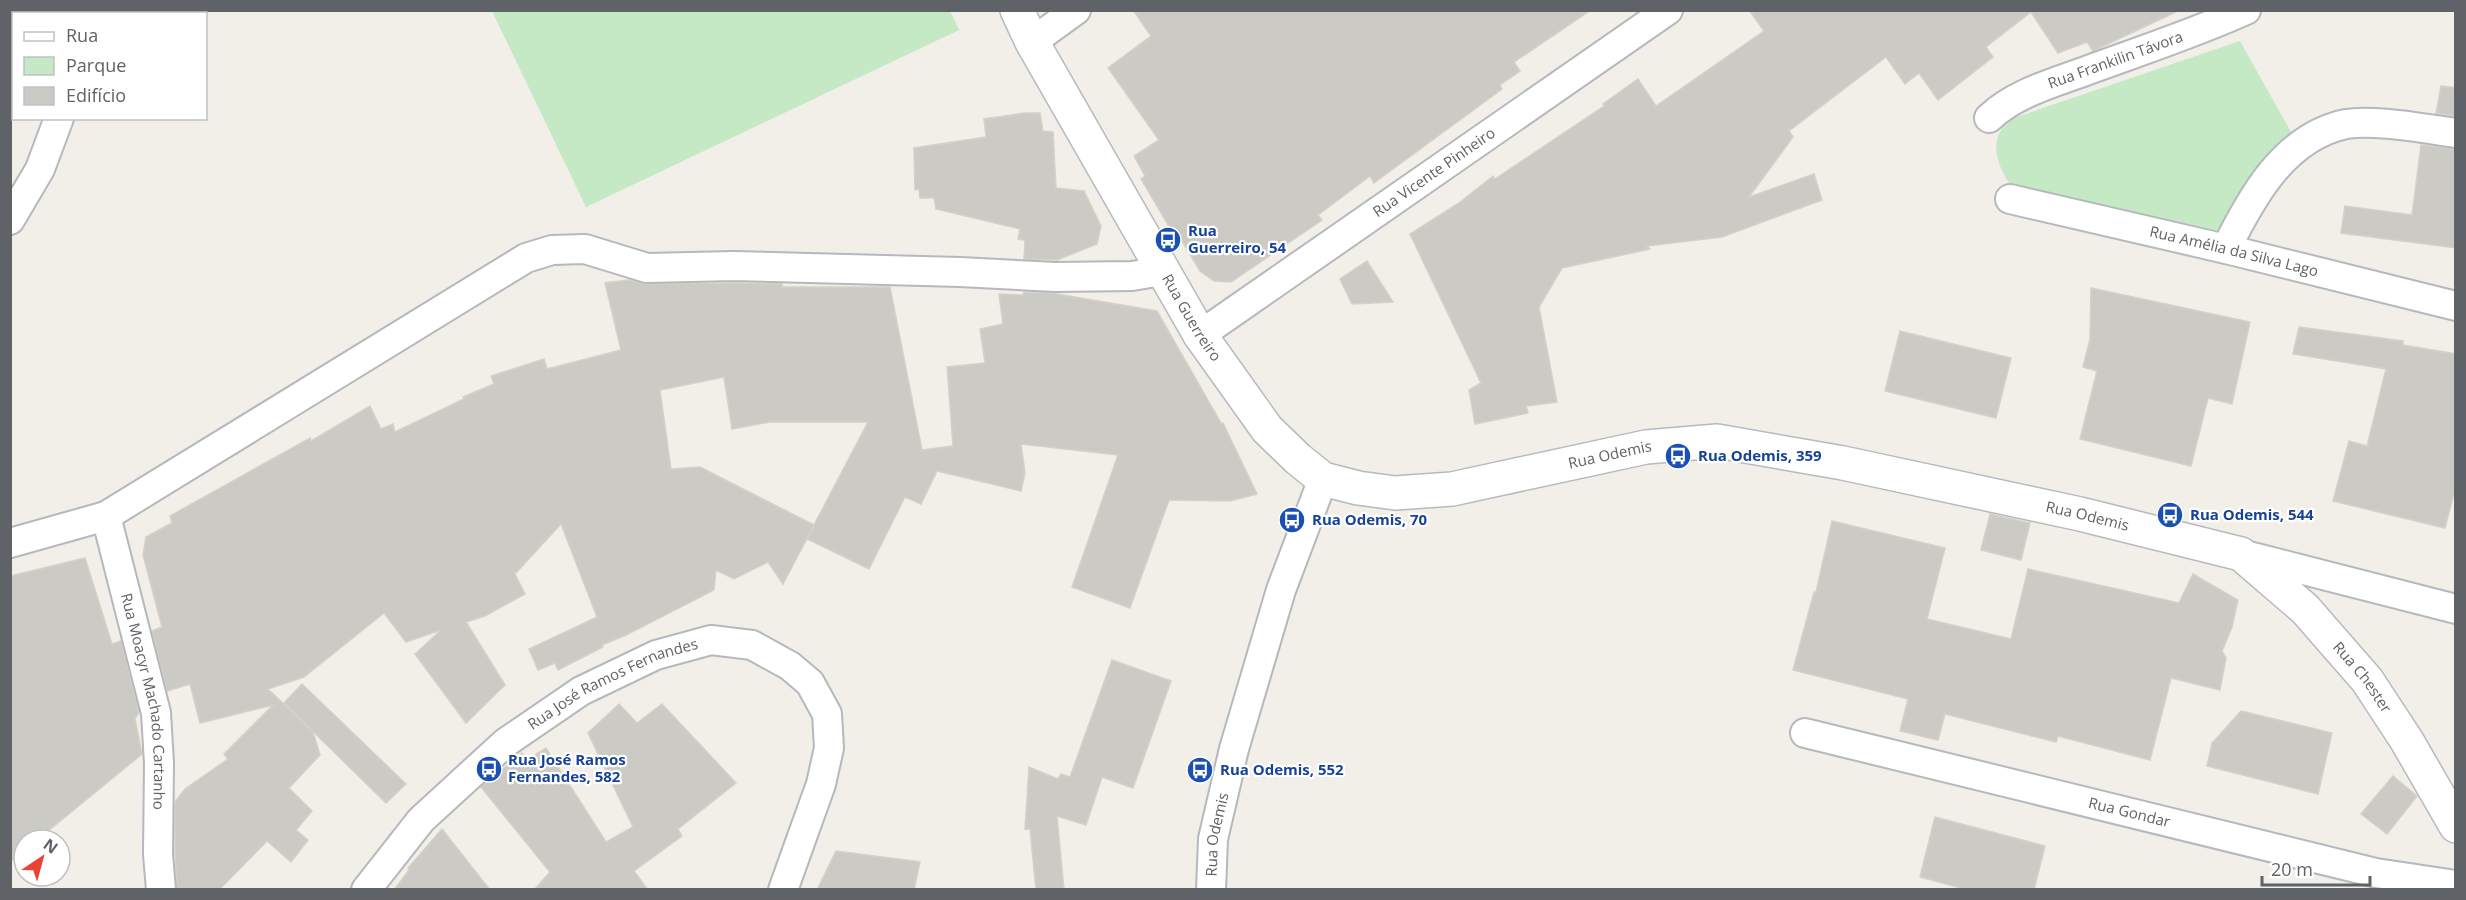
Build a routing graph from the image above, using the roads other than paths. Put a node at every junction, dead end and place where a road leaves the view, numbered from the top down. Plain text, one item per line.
1 (1017, 10) edge
2 (1076, 10) edge
3 (1668, 10) edge
4 (2246, 10) edge
5 (1032, 42) junction
6 (1989, 118) dead end
7 (58, 120) edge
8 (2456, 134) edge
9 (2010, 199) dead end
10 (10, 220) edge
11 (2226, 249) junction
12 (1162, 271) junction
13 (2456, 306) edge
14 (1200, 335) junction
15 (1323, 479) junction
16 (106, 516) junction
17 (10, 543) edge
18 (2241, 554) junction
19 (2456, 609) edge
20 (1805, 733) dead end
21 (2456, 826) edge
22 (2456, 885) edge
23 (161, 890) edge
24 (366, 890) edge
25 (783, 890) edge
26 (1211, 890) edge

1 - 5 street, Rua Guerreiro
2 - 5 street
3 - 14 street, Rua Vicente Pinheiro
4 - 6 street, Rua Frankilin Távora
5 - 12 street, Rua Guerreiro
7 - 10 street
8 - 11 street
9 - 11 street, Rua Amélia da Silva Lago
11 - 13 street, Rua Amélia da Silva Lago
12 - 14 street, Rua Guerreiro
12 - 16 street
14 - 15 street, Rua Guerreiro
15 - 18 street, Rua Odemis
15 - 26 street, Rua Odemis
16 - 17 street
16 - 23 street, Rua Moacyr Machado Cartanho
18 - 19 street, Rua Odemis
18 - 21 street, Rua Chester
20 - 22 street, Rua Gondar
24 - 25 street, Rua José Ramos Fernandes

